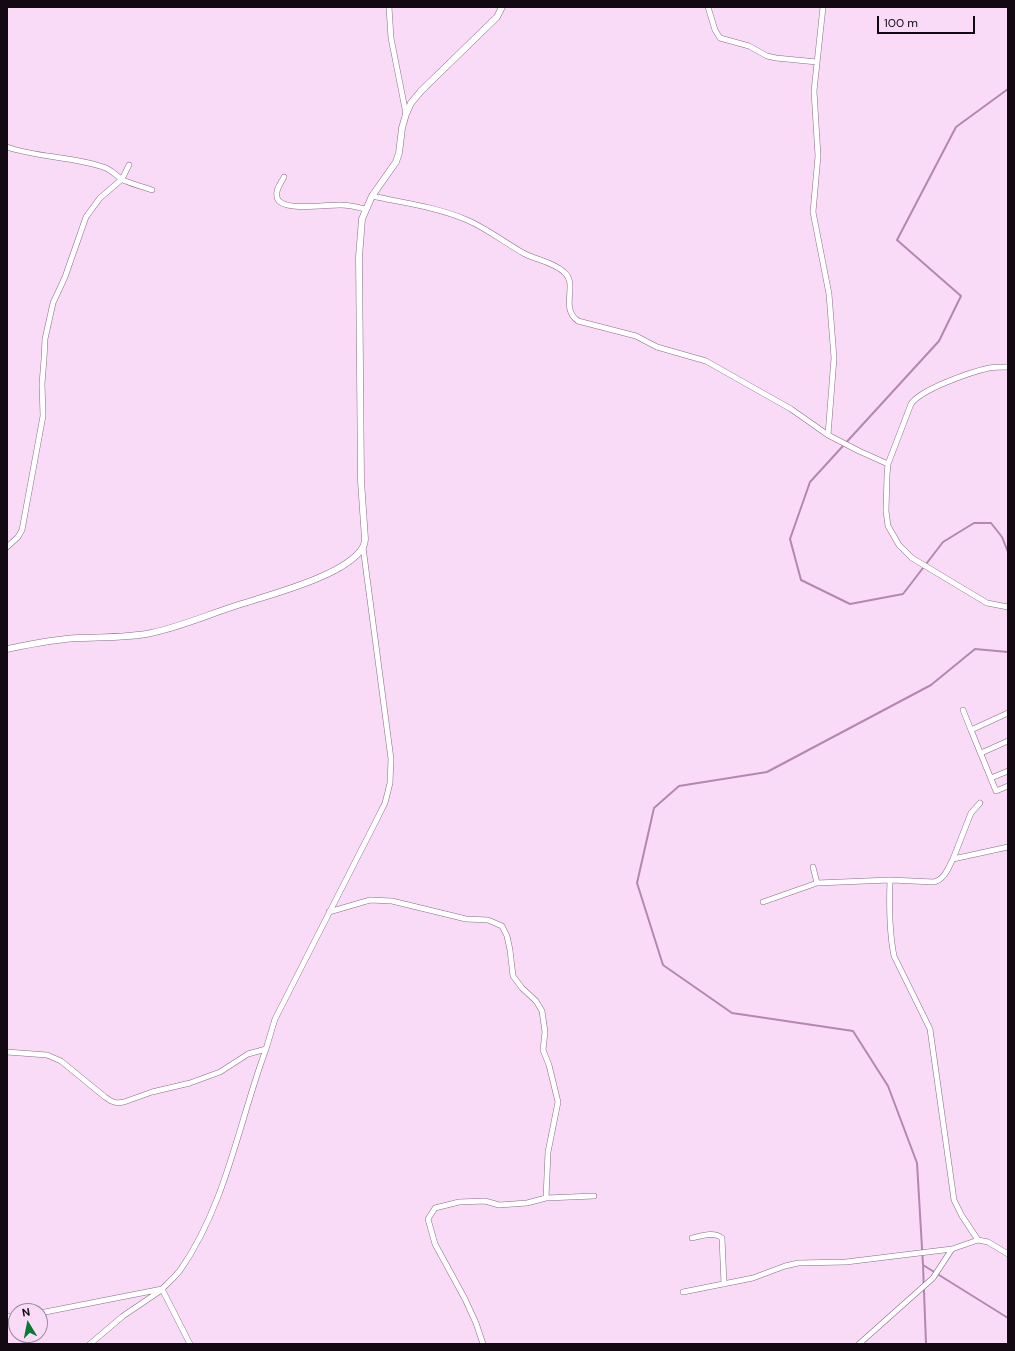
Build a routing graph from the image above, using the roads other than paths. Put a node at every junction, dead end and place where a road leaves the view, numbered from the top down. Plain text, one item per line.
1 (389, 7) edge
2 (502, 7) edge
3 (708, 7) edge
4 (823, 7) edge
5 (817, 62) junction
6 (406, 114) junction
7 (7, 147) edge
8 (129, 165) dead end
9 (284, 177) dead end
10 (122, 179) junction
11 (152, 190) dead end
12 (372, 196) junction
13 (365, 209) junction
14 (1008, 367) edge
15 (828, 435) junction
16 (888, 464) junction
17 (7, 547) edge
18 (363, 547) junction
19 (1008, 607) edge
20 (7, 649) edge
21 (963, 710) dead end
22 (1008, 713) edge
23 (971, 730) junction
24 (1008, 741) edge
25 (981, 753) junction
26 (1008, 771) edge
27 (991, 778) junction
28 (1008, 786) edge
29 (980, 803) dead end
30 (1008, 847) edge
31 (953, 859) junction
32 (813, 867) dead end
33 (890, 880) junction
34 (817, 883) junction
35 (764, 902) dead end
36 (329, 912) junction
37 (266, 1049) junction
38 (7, 1052) edge
39 (594, 1196) dead end
40 (546, 1198) junction
41 (692, 1238) dead end
42 (978, 1240) junction
43 (952, 1249) junction
44 (1008, 1254) edge
45 (724, 1284) junction
46 (162, 1289) junction
47 (683, 1292) dead end
48 (48, 1311) edge
49 (90, 1344) edge
50 (190, 1344) edge
51 (483, 1344) edge
52 (859, 1344) edge

1 - 6 street
2 - 6 street
3 - 5 street
4 - 5 street
5 - 15 street
6 - 12 street
7 - 10 street
8 - 10 street
9 - 13 street
10 - 11 street
10 - 17 street
12 - 13 street
12 - 15 street
13 - 18 street
14 - 16 street
15 - 16 street
16 - 19 street
18 - 20 street
18 - 36 street
21 - 23 street
22 - 23 street
23 - 25 street
24 - 25 street
25 - 27 street
26 - 27 street
27 - 28 street
29 - 31 street
30 - 31 street
31 - 33 street
32 - 34 street
33 - 34 street
33 - 42 street
34 - 35 street
36 - 37 street
36 - 40 street
37 - 38 street
37 - 46 street
39 - 40 street
40 - 51 street
41 - 45 street
42 - 43 street
42 - 44 street
43 - 45 street
43 - 52 street
45 - 47 street
46 - 48 street
46 - 49 street
46 - 50 street

